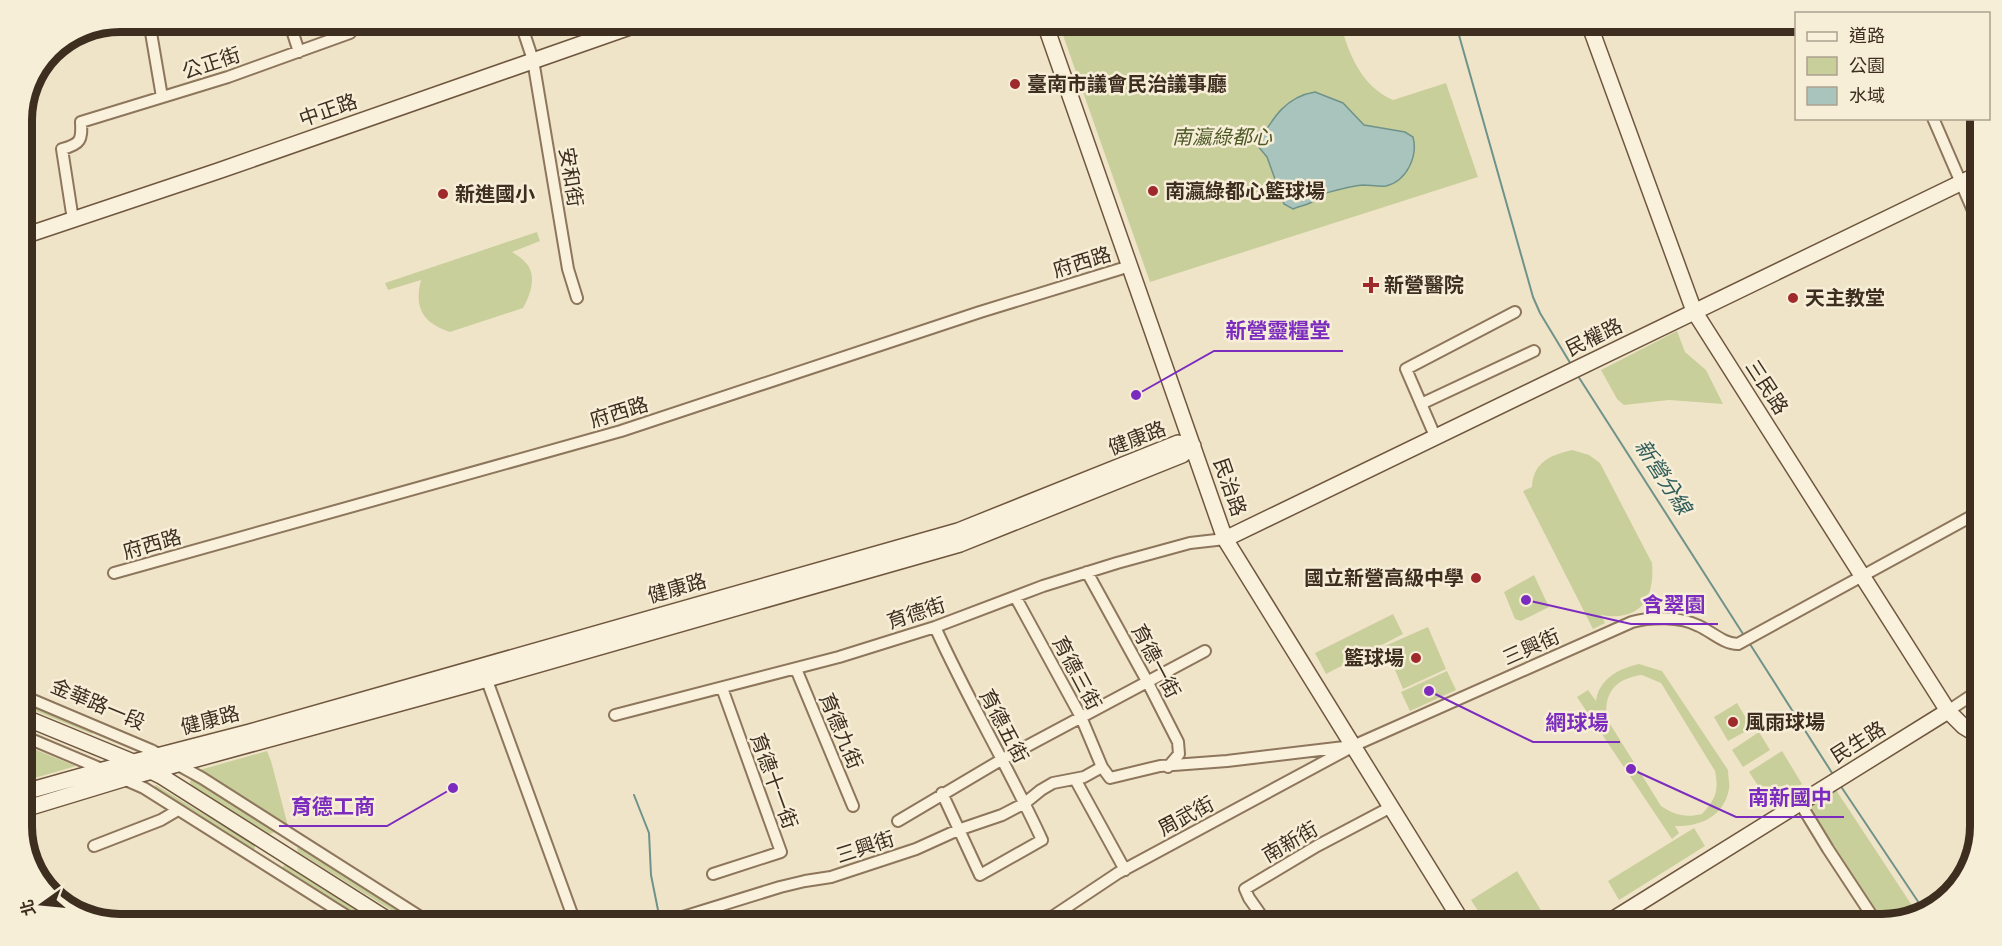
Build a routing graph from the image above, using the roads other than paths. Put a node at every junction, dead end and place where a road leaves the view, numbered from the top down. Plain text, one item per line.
1 (151, 32) edge
2 (293, 32) edge
3 (350, 32) edge
4 (523, 32) edge
5 (615, 32) edge
6 (1048, 32) edge
7 (1595, 32) edge
8 (299, 52) junction
9 (532, 60) junction
10 (162, 97) junction
11 (1934, 120) edge
12 (1970, 178) edge
13 (1960, 183) junction
14 (1970, 205) edge
15 (73, 220) junction
16 (32, 233) edge
17 (1130, 266) junction
18 (577, 298) dead end
19 (1694, 311) junction
20 (1515, 312) dead end
21 (1534, 351) dead end
22 (1421, 404) junction
23 (1435, 436) junction
24 (1193, 446) junction
25 (1970, 517) edge
26 (1225, 538) junction
27 (1087, 572) junction
28 (114, 573) dead end
29 (1862, 576) junction
30 (1016, 598) junction
31 (935, 627) junction
32 (1205, 651) dead end
33 (796, 669) junction
34 (484, 673) junction
35 (1147, 681) junction
36 (722, 688) junction
37 (1970, 696) edge
38 (32, 699) edge
39 (1948, 711) junction
40 (615, 715) dead end
41 (1081, 717) junction
42 (32, 721) edge
43 (1970, 730) edge
44 (32, 740) edge
45 (1353, 746) junction
46 (160, 755) junction
47 (1001, 760) junction
48 (133, 762) junction
49 (177, 765) junction
50 (1102, 767) junction
51 (1168, 767) junction
52 (103, 770) junction
53 (152, 771) junction
54 (123, 779) junction
55 (1075, 779) junction
56 (32, 790) edge
57 (942, 793) junction
58 (1025, 803) junction
59 (1800, 803) junction
60 (853, 806) dead end
61 (32, 807) edge
62 (1391, 807) junction
63 (178, 810) junction
64 (898, 821) dead end
65 (958, 830) junction
66 (94, 846) dead end
67 (1125, 870) junction
68 (713, 874) dead end
69 (343, 914) edge
70 (379, 914) edge
71 (417, 914) edge
72 (572, 914) edge
73 (693, 914) edge
74 (1056, 914) edge
75 (1260, 914) edge
76 (1457, 914) edge
77 (1622, 914) edge
78 (1871, 914) edge

1 - 10 street
2 - 8 street
3 - 8 street, 公正街
4 - 9 street, 安和街
5 - 9 street, 中正路
6 - 17 street, 民治路
7 - 19 street, 三民路
8 - 10 street, 公正街
9 - 15 street, 中正路
9 - 18 street, 安和街
10 - 15 street, 公正街
11 - 13 street
12 - 13 street, 民權路
13 - 14 street
13 - 19 street, 民權路
15 - 16 street, 中正路
17 - 24 street, 民治路
17 - 28 street, 府西路
19 - 23 street, 民權路
19 - 29 street, 三民路
20 - 22 street
21 - 22 street
22 - 23 street
23 - 26 street, 民權路
24 - 26 street, 民治路
24 - 34 street, 健康路
25 - 29 street, 三興街
26 - 27 street, 育德街
26 - 45 street, 民治路
27 - 30 street, 育德街
27 - 35 street, 育德一街
29 - 39 street, 三民路
29 - 45 street, 三興街
30 - 31 street, 育德街
30 - 41 street, 育德三街
31 - 33 street, 育德街
31 - 47 street, 育德五街
32 - 35 street
33 - 36 street, 育德街
33 - 60 street, 育德九街
34 - 46 street, 健康路
34 - 49 street, 健康路
34 - 72 street
35 - 41 street
35 - 51 street, 育德一街
36 - 40 street, 育德街
36 - 68 street, 育德十一街
37 - 39 street, 民生路
38 - 46 street, 金華路一段
39 - 43 street, 三民路
39 - 59 street, 民生路
41 - 47 street
41 - 50 street, 育德三街
42 - 48 street, 金華路一段
44 - 52 street
45 - 51 street, 三興街
45 - 62 street, 民治路
45 - 67 street, 周武街
46 - 48 street, 健康路
46 - 49 street, 金華路一段
47 - 57 street
47 - 58 street, 育德五街
48 - 52 street, 健康路
48 - 53 street, 金華路一段
49 - 53 street, 健康路
49 - 71 street, 金華路一段
50 - 51 street, 三興街
50 - 55 street, 三興街
52 - 54 street
52 - 56 street, 健康路
53 - 54 street, 健康路
53 - 70 street, 金華路一段
54 - 61 street, 健康路
54 - 63 street
55 - 58 street, 三興街
55 - 67 street
57 - 64 street
57 - 65 street
58 - 65 street, 三興街
58 - 65 street, 育德五街
59 - 77 street, 民生路
59 - 78 street
62 - 75 street, 南新街
62 - 76 street, 民治路
63 - 66 street
63 - 69 street
65 - 73 street, 三興街
67 - 74 street, 周武街

